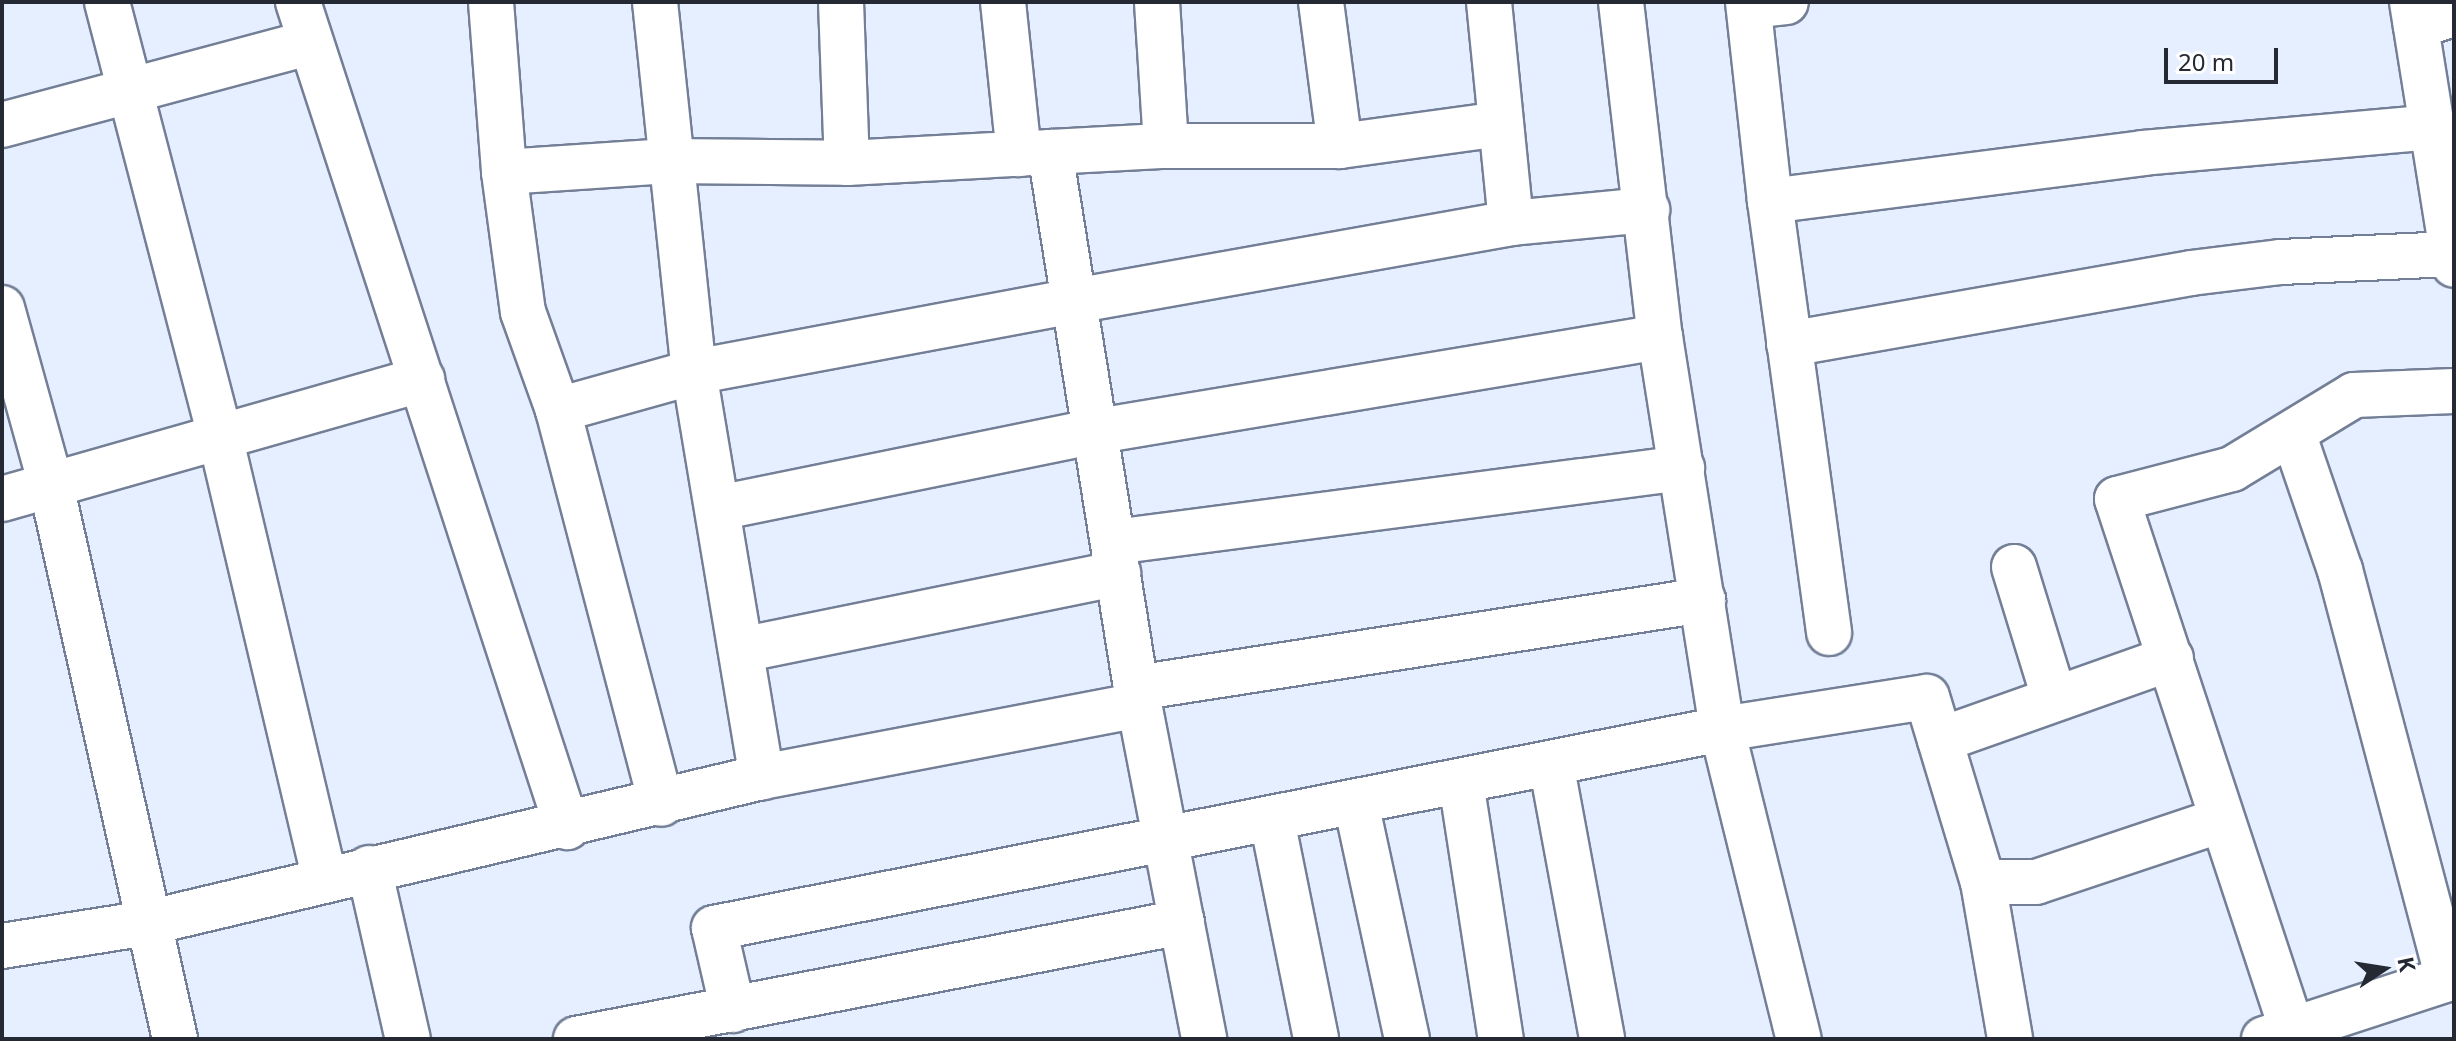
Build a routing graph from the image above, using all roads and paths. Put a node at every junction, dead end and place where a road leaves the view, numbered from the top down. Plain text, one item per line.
1 (107, 2) edge
2 (298, 2) edge
3 (491, 2) edge
4 (655, 2) edge
5 (841, 2) edge
6 (1003, 2) edge
7 (1157, 2) edge
8 (1321, 2) edge
9 (1489, 2) edge
10 (1621, 2) edge
11 (1761, 3) edge
12 (2428, 14) edge
13 (309, 43) junction
14 (133, 90) junction
15 (1501, 124) junction
16 (2, 125) edge
17 (2433, 127) junction
18 (1166, 146) junction
19 (1340, 146) junction
20 (1035, 153) junction
21 (669, 161) junction
22 (847, 163) junction
23 (2446, 169) edge
24 (504, 172) junction
25 (1770, 201) junction
26 (1647, 210) junction
27 (1511, 223) junction
28 (2453, 259) edge
29 (1074, 301) junction
30 (2, 308) edge
31 (1660, 337) junction
32 (1789, 344) junction
33 (694, 372) junction
34 (422, 379) junction
35 (2454, 391) edge
36 (558, 410) junction
37 (1098, 431) junction
38 (220, 436) junction
39 (2294, 436) junction
40 (1682, 468) junction
41 (51, 485) junction
42 (2, 499) edge
43 (718, 508) junction
44 (1116, 557) junction
45 (2014, 567) dead end
46 (1703, 600) junction
47 (1829, 633) dead end
48 (741, 650) junction
49 (2171, 658) junction
50 (1138, 697) junction
51 (2054, 697) junction
52 (1722, 729) junction
53 (1940, 740) junction
54 (1551, 763) junction
55 (762, 777) junction
56 (1461, 782) junction
57 (1356, 803) junction
58 (661, 804) junction
59 (1272, 820) junction
60 (2221, 820) junction
61 (567, 827) junction
62 (1166, 842) junction
63 (369, 868) junction
64 (325, 880) junction
65 (1983, 882) junction
66 (1182, 922) junction
67 (147, 923) junction
68 (2, 946) edge
69 (2451, 978) edge
70 (733, 1010) junction
71 (2278, 1034) edge
72 (175, 1039) edge
73 (408, 1039) edge
74 (576, 1039) edge
75 (1204, 1039) edge
76 (1316, 1039) edge
77 (1407, 1039) edge
78 (1501, 1039) edge
79 (1602, 1039) edge
80 (1799, 1039) edge
81 (2010, 1039) edge

1 - 14 street
2 - 13 street
3 - 24 street
4 - 21 street
5 - 22 street
6 - 20 street
7 - 18 street
8 - 19 street
9 - 15 street
10 - 26 street
11 - 25 street
12 - 17 street
13 - 14 street
13 - 34 street
14 - 16 street
14 - 38 street
15 - 19 street
15 - 27 street
17 - 23 street
17 - 25 street
18 - 19 street
18 - 20 street
20 - 22 street
20 - 29 street
21 - 22 street
21 - 24 street
21 - 33 street
23 - 28 street
24 - 36 street
25 - 32 street
26 - 27 street
26 - 31 street
27 - 29 street
28 - 32 street
29 - 33 street
29 - 37 street
30 - 41 street
31 - 37 street
31 - 40 street
32 - 47 street
33 - 36 street
33 - 43 street
34 - 38 street
34 - 61 street
35 - 39 street
36 - 58 street
37 - 43 street
37 - 44 street
38 - 41 street
38 - 64 street
39 - 49 street
39 - 69 street
40 - 44 street
40 - 46 street
41 - 42 street
41 - 67 street
43 - 48 street
44 - 48 street
44 - 50 street
45 - 51 street
46 - 50 street
46 - 52 street
48 - 55 street
49 - 51 street
49 - 60 street
50 - 55 street
50 - 62 street
51 - 53 street
52 - 53 street
52 - 54 street
52 - 80 street
53 - 65 street
54 - 56 street
54 - 79 street
55 - 58 street
56 - 57 street
56 - 78 street
57 - 59 street
57 - 77 street
58 - 61 street
59 - 62 street
59 - 76 street
60 - 65 street
60 - 71 street
61 - 63 street
62 - 66 street
62 - 70 street
63 - 64 street
63 - 73 street
64 - 67 street
65 - 81 street
66 - 70 street
66 - 75 street
67 - 68 street
67 - 72 street
69 - 71 street
70 - 74 street

